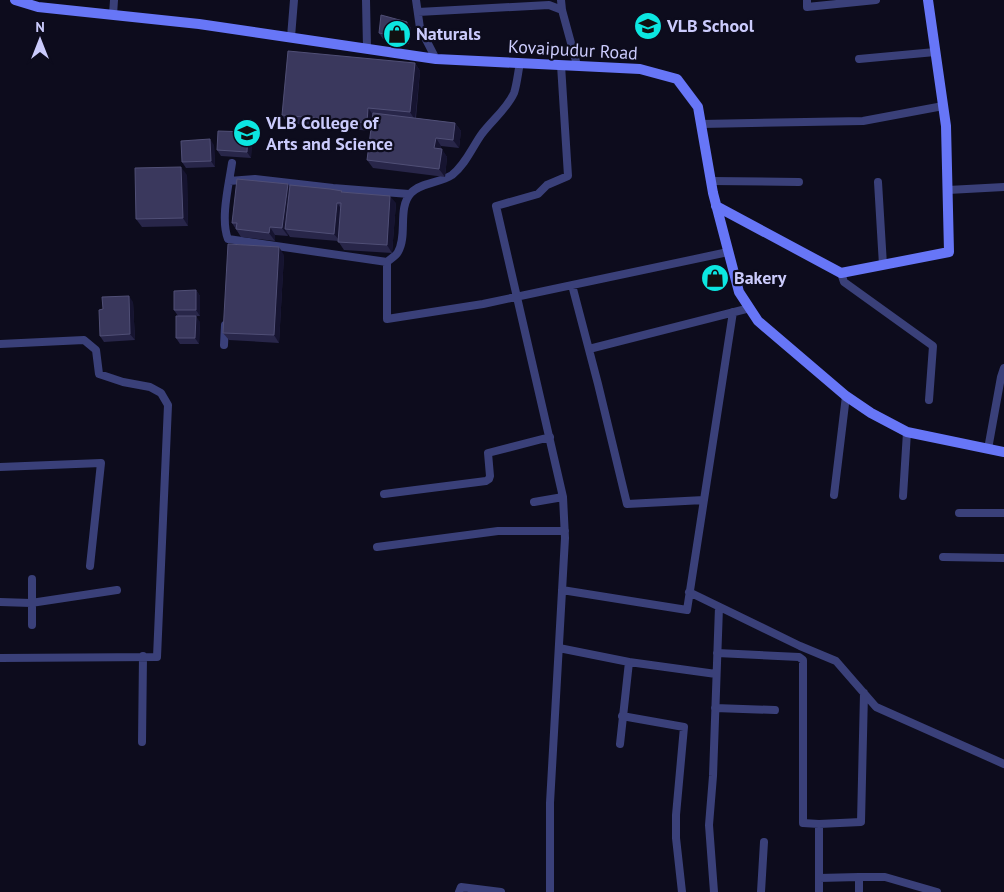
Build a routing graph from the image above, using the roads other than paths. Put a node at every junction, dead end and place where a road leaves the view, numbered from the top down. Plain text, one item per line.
1 (15, 0) edge
2 (114, 0) edge
3 (294, 0) edge
4 (366, 0) edge
5 (416, 0) edge
6 (561, 0) edge
7 (807, 0) edge
8 (876, 0) edge
9 (928, 0) edge
10 (562, 10) junction
11 (418, 12) junction
12 (113, 15) junction
13 (291, 37) junction
14 (367, 48) junction
15 (935, 52) junction
16 (436, 59) junction
17 (859, 59) dead end
18 (520, 63) junction
19 (561, 65) junction
20 (577, 66) junction
21 (943, 106) junction
22 (701, 124) junction
23 (232, 163) dead end
24 (229, 181) junction
25 (711, 181) junction
26 (799, 182) dead end
27 (878, 182) dead end
28 (1004, 187) edge
29 (948, 190) junction
30 (409, 194) junction
31 (716, 206) junction
32 (228, 238) junction
33 (228, 248) edge
34 (728, 252) junction
35 (387, 262) junction
36 (883, 265) junction
37 (841, 273) junction
38 (572, 285) junction
39 (518, 297) junction
40 (750, 308) junction
41 (733, 312) junction
42 (225, 316) edge
43 (0, 344) edge
44 (224, 345) dead end
45 (589, 349) junction
46 (1004, 368) edge
47 (846, 396) junction
48 (929, 400) dead end
49 (907, 432) junction
50 (550, 437) junction
51 (988, 449) junction
52 (1004, 452) edge
53 (0, 468) edge
54 (384, 494) dead end
55 (834, 495) dead end
56 (903, 496) dead end
57 (563, 497) junction
58 (704, 500) junction
59 (534, 502) dead end
60 (959, 513) dead end
61 (1004, 513) edge
62 (565, 531) junction
63 (377, 547) dead end
64 (943, 557) dead end
65 (1004, 558) edge
66 (90, 566) dead end
67 (32, 579) dead end
68 (118, 590) dead end
69 (562, 590) junction
70 (689, 592) junction
71 (0, 602) edge
72 (31, 603) junction
73 (719, 607) junction
74 (32, 625) dead end
75 (559, 648) junction
76 (717, 653) junction
77 (143, 656) junction
78 (0, 658) edge
79 (629, 662) junction
80 (716, 674) junction
81 (864, 693) junction
82 (715, 708) junction
83 (775, 710) dead end
84 (622, 716) junction
85 (142, 742) dead end
86 (620, 744) dead end
87 (1004, 764) edge
88 (819, 824) junction
89 (764, 842) dead end
90 (858, 877) junction
91 (819, 878) junction
92 (459, 892) edge
93 (501, 892) edge
94 (550, 892) edge
95 (682, 892) edge
96 (714, 892) edge
97 (761, 892) edge
98 (819, 892) edge
99 (859, 892) edge
100 (937, 892) edge

1 - 12 main road, Kovaipudur Road
2 - 12 street
3 - 13 street
4 - 14 street
5 - 11 street
6 - 10 street
7 - 8 street
9 - 15 main road
10 - 11 street
10 - 20 street
11 - 16 street
12 - 13 main road, Kovaipudur Road
13 - 14 main road, Kovaipudur Road
14 - 16 main road, Kovaipudur Road
15 - 17 street
15 - 21 main road
16 - 18 main road, Kovaipudur Road
18 - 19 main road, Kovaipudur Road
18 - 30 street
19 - 20 main road, Kovaipudur Road
19 - 39 street
20 - 22 main road, Kovaipudur Road
21 - 22 street
21 - 29 main road
22 - 25 main road, Kovaipudur Road
23 - 24 street
24 - 30 street
24 - 32 street
25 - 26 street
25 - 31 main road, Kovaipudur Road
27 - 36 street
28 - 29 street
29 - 36 main road
30 - 35 street
31 - 34 main road, Kovaipudur Road
31 - 37 main road
32 - 33 street
32 - 35 street
34 - 38 street
34 - 40 main road, Kovaipudur Road
35 - 39 street
36 - 37 main road
37 - 48 street
38 - 39 street
38 - 45 street
39 - 50 street
40 - 41 street
40 - 47 main road, Kovaipudur Road
41 - 45 street
41 - 58 street
42 - 44 street
43 - 77 street
45 - 58 street
46 - 51 street
47 - 49 main road, Kovaipudur Road
47 - 55 street
49 - 51 main road, Kovaipudur Road
49 - 56 street
50 - 54 street
50 - 57 street
51 - 52 main road, Kovaipudur Road
53 - 66 street
57 - 59 street
57 - 62 street
58 - 70 street
60 - 61 street
62 - 63 street
62 - 69 street
64 - 65 street
67 - 72 street
68 - 72 street
69 - 70 street
69 - 75 street
70 - 73 street
71 - 72 street
72 - 74 street
73 - 76 street
73 - 81 street
75 - 79 street
75 - 94 street
76 - 80 street
76 - 88 street
77 - 78 street
77 - 85 street
79 - 80 street
79 - 84 street
80 - 82 street
81 - 87 street
81 - 88 street
82 - 83 street
82 - 96 street
84 - 86 street
84 - 95 street
88 - 91 street
89 - 97 street
90 - 91 street
90 - 99 street
90 - 100 street
91 - 98 street
92 - 93 street

